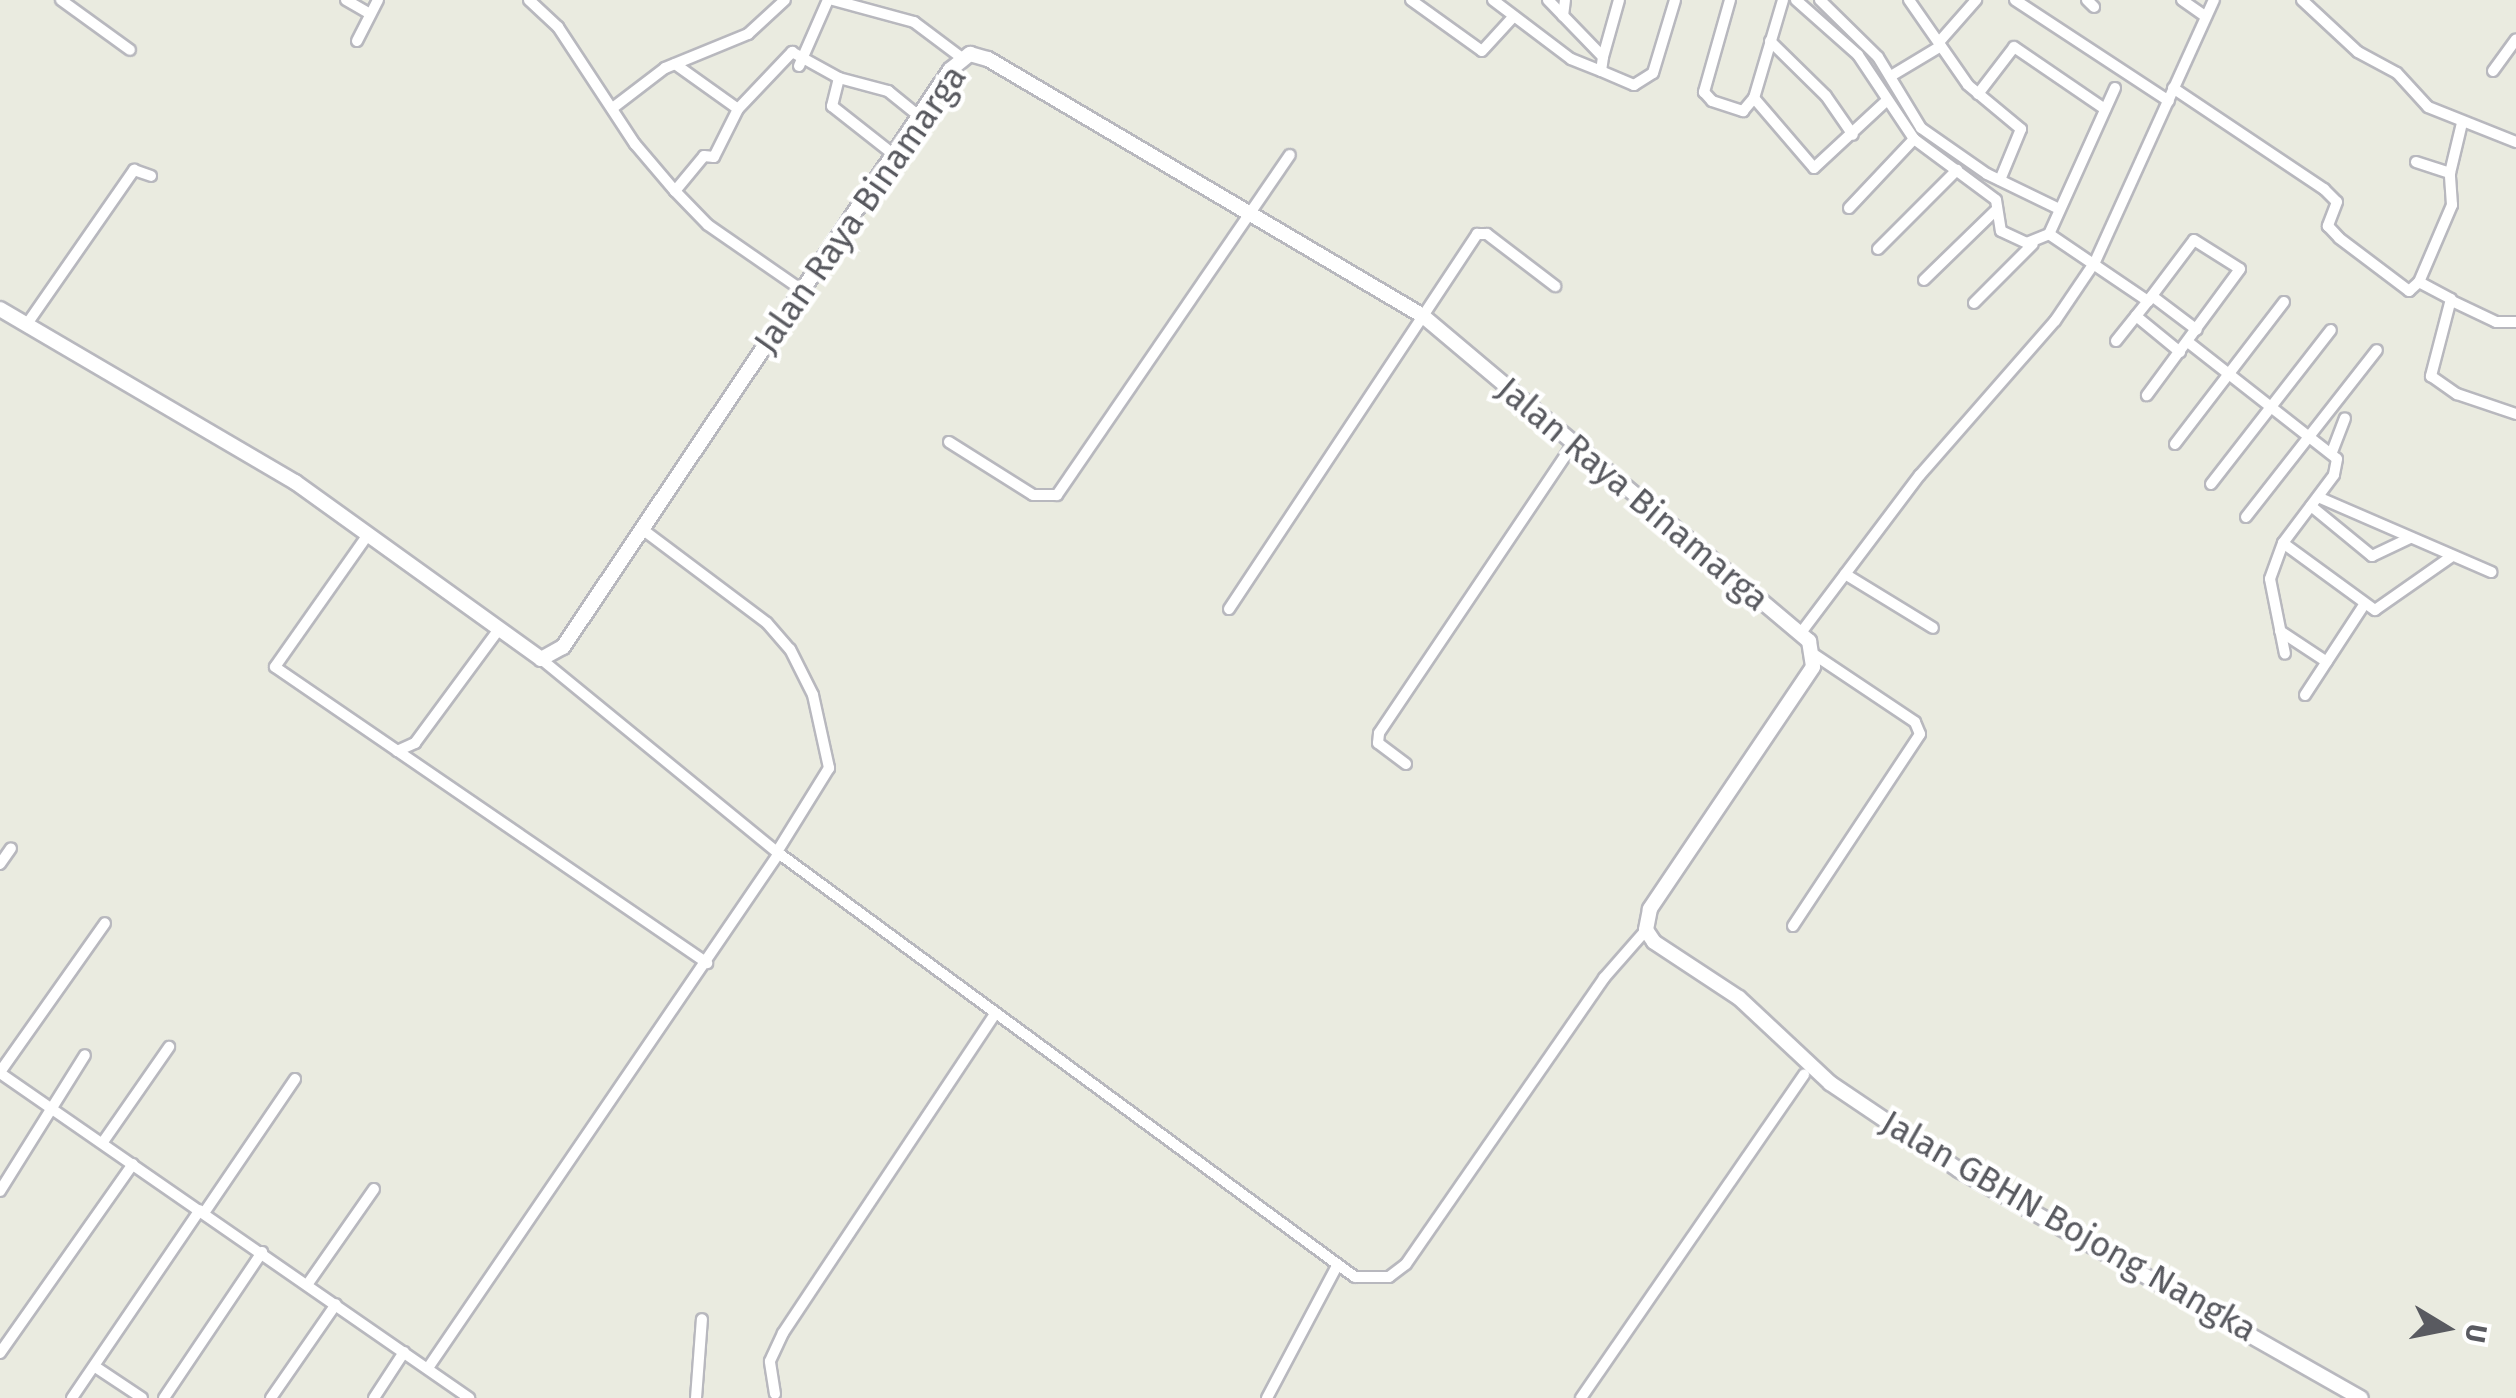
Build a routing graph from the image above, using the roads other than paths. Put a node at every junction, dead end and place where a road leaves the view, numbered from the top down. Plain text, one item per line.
1 (62, 0) edge
2 (346, 0) edge
3 (378, 0) edge
4 (530, 0) edge
5 (784, 0) edge
6 (831, 0) edge
7 (1411, 0) edge
8 (1493, 0) edge
9 (1548, 0) edge
10 (1565, 0) edge
11 (1619, 0) edge
12 (1676, 0) edge
13 (1730, 0) edge
14 (1783, 0) edge
15 (1796, 0) edge
16 (1820, 0) edge
17 (1909, 0) edge
18 (1956, 0) edge
19 (2014, 0) edge
20 (2182, 0) edge
21 (2214, 0) edge
22 (2302, 0) edge
23 (1972, 4) edge
24 (370, 14) junction
25 (1514, 16) junction
26 (1563, 16) junction
27 (2206, 17) junction
28 (2516, 39) edge
29 (357, 41) dead end
30 (1770, 41) junction
31 (1940, 43) junction
32 (130, 50) dead end
33 (1603, 57) junction
34 (962, 58) junction
35 (799, 62) junction
36 (675, 64) junction
37 (2493, 70) dead end
38 (1600, 71) junction
39 (1891, 76) junction
40 (839, 78) junction
41 (2115, 88) dead end
42 (2173, 88) junction
43 (1978, 94) junction
44 (1754, 98) junction
45 (1886, 101) junction
46 (2169, 101) junction
47 (614, 108) junction
48 (738, 108) junction
49 (2104, 109) junction
50 (919, 116) junction
51 (2462, 123) junction
52 (1853, 135) junction
53 (1914, 139) junction
54 (2516, 142) edge
55 (893, 154) junction
56 (1290, 156) dead end
57 (2416, 162) dead end
58 (1956, 170) junction
59 (2450, 174) junction
60 (151, 176) dead end
61 (2000, 180) junction
62 (675, 191) junction
63 (1849, 208) dead end
64 (2058, 208) junction
65 (1995, 211) junction
66 (1250, 212) junction
67 (2049, 234) junction
68 (2036, 242) junction
69 (1878, 249) dead end
70 (2096, 262) junction
71 (1924, 280) dead end
72 (2419, 282) junction
73 (1555, 286) dead end
74 (802, 290) junction
75 (2150, 298) junction
76 (2452, 301) junction
77 (2284, 302) dead end
78 (1974, 303) dead end
79 (0, 309) edge
80 (1423, 316) junction
81 (2136, 316) junction
82 (2516, 322) edge
83 (27, 324) junction
84 (2197, 330) junction
85 (2331, 330) dead end
86 (2116, 342) dead end
87 (2188, 342) junction
88 (2377, 350) dead end
89 (2180, 352) junction
90 (2230, 375) junction
91 (2147, 396) dead end
92 (2271, 407) junction
93 (2516, 414) edge
94 (2345, 418) dead end
95 (2308, 436) junction
96 (949, 442) dead end
97 (1573, 444) junction
98 (2175, 444) dead end
99 (2332, 452) junction
100 (2211, 484) dead end
101 (2314, 501) junction
102 (2246, 517) dead end
103 (642, 529) junction
104 (366, 536) junction
105 (2410, 538) junction
106 (2283, 543) junction
107 (2452, 556) junction
108 (2491, 572) dead end
109 (1846, 574) junction
110 (2364, 605) junction
111 (1229, 609) dead end
112 (1933, 628) dead end
113 (499, 629) junction
114 (2279, 631) junction
115 (1800, 634) junction
116 (2285, 654) dead end
117 (1816, 655) junction
118 (541, 659) junction
119 (2326, 662) junction
120 (2305, 695) dead end
121 (397, 751) junction
122 (1406, 764) dead end
123 (11, 848) dead end
124 (778, 853) junction
125 (0, 864) edge
126 (104, 922) dead end
127 (1793, 926) dead end
128 (1646, 930) junction
129 (707, 963) junction
130 (994, 1016) junction
131 (169, 1047) dead end
132 (85, 1055) dead end
133 (0, 1072) edge
134 (1804, 1075) dead end
135 (295, 1079) dead end
136 (53, 1110) junction
137 (103, 1142) junction
138 (133, 1164) junction
139 (374, 1189) dead end
140 (0, 1190) edge
141 (202, 1212) junction
142 (262, 1252) junction
143 (1336, 1266) junction
144 (307, 1284) junction
145 (336, 1304) junction
146 (702, 1319) dead end
147 (0, 1352) edge
148 (404, 1352) junction
149 (97, 1368) junction
150 (428, 1368) junction
151 (775, 1394) dead end
152 (72, 1398) edge
153 (142, 1398) edge
154 (164, 1398) edge
155 (271, 1398) edge
156 (374, 1398) edge
157 (469, 1398) edge
158 (696, 1398) edge
159 (1266, 1398) edge
160 (1580, 1398) edge
161 (2360, 1398) edge

1 - 32 street
2 - 24 street
3 - 24 street
4 - 47 street
5 - 36 street
6 - 34 street
6 - 35 street
7 - 25 street
8 - 25 street
9 - 26 street
10 - 26 street
11 - 33 street
12 - 38 street
13 - 44 street
14 - 30 street
15 - 45 street
16 - 39 street
17 - 31 street
18 - 23 street
19 - 46 street
20 - 27 street
21 - 27 street
22 - 51 street
23 - 31 street
24 - 29 street
25 - 38 street
26 - 33 street
27 - 42 street
28 - 37 street
30 - 44 street
30 - 52 street
31 - 39 street
31 - 43 street
33 - 38 street
34 - 50 street, Jalan Raya Binamarga
34 - 66 street, Jalan Raya Binamarga
35 - 40 street
35 - 48 street
36 - 47 street
36 - 48 street
39 - 61 street
40 - 50 street
40 - 55 street
41 - 49 street
42 - 46 street
42 - 72 street
43 - 49 street
43 - 61 street
44 - 52 street
45 - 52 street
45 - 53 street
46 - 70 street
47 - 62 street
48 - 62 street
49 - 64 street
50 - 55 street, Jalan Raya Binamarga
51 - 54 street
51 - 59 street
53 - 58 street
53 - 63 street
55 - 74 street, Jalan Raya Binamarga
56 - 66 street
57 - 59 street
58 - 65 street
58 - 69 street
59 - 72 street
60 - 83 street
61 - 64 street
62 - 74 street
64 - 67 street
65 - 68 street
65 - 71 street
66 - 80 street, Jalan Raya Binamarga
66 - 96 street
67 - 68 street
67 - 70 street
68 - 78 street
70 - 75 street
70 - 109 street
72 - 76 street
73 - 80 street
74 - 103 street, Jalan Raya Binamarga
75 - 81 street
75 - 84 street
75 - 84 street
76 - 82 street
76 - 93 street
77 - 90 street
79 - 83 street
80 - 97 street, Jalan Raya Binamarga
80 - 111 street
81 - 86 street
81 - 89 street
83 - 104 street
84 - 87 street
85 - 92 street
87 - 89 street
87 - 90 street
88 - 95 street
89 - 91 street
90 - 92 street
90 - 98 street
92 - 95 street
92 - 100 street
94 - 99 street
95 - 99 street
95 - 102 street
97 - 115 street, Jalan Raya Binamarga
97 - 122 street
99 - 101 street
101 - 105 street
101 - 105 street
101 - 106 street
103 - 118 street, Jalan Raya Binamarga
103 - 124 street
104 - 113 street
104 - 121 street
105 - 107 street
106 - 110 street
106 - 114 street
107 - 108 street
107 - 110 street
109 - 112 street
109 - 115 street
110 - 119 street
113 - 118 street
113 - 121 street
114 - 116 street
114 - 119 street
115 - 117 street, Jalan Raya Binamarga
117 - 127 street
117 - 128 street
118 - 124 street
119 - 120 street
121 - 129 street
123 - 125 street
124 - 129 street
124 - 130 street
126 - 133 street
128 - 143 street
128 - 161 street, Jalan GBHN Bojong Nangka
129 - 150 street
130 - 143 street
130 - 151 street
131 - 137 street
132 - 136 street
133 - 136 street
134 - 160 street
135 - 141 street
136 - 137 street
136 - 140 street
137 - 138 street
138 - 141 street
138 - 147 street
139 - 144 street
141 - 142 street
141 - 149 street
142 - 144 street
142 - 154 street
143 - 159 street
144 - 145 street
145 - 148 street
145 - 155 street
146 - 158 street
148 - 150 street
148 - 156 street
149 - 152 street
149 - 153 street
150 - 157 street

